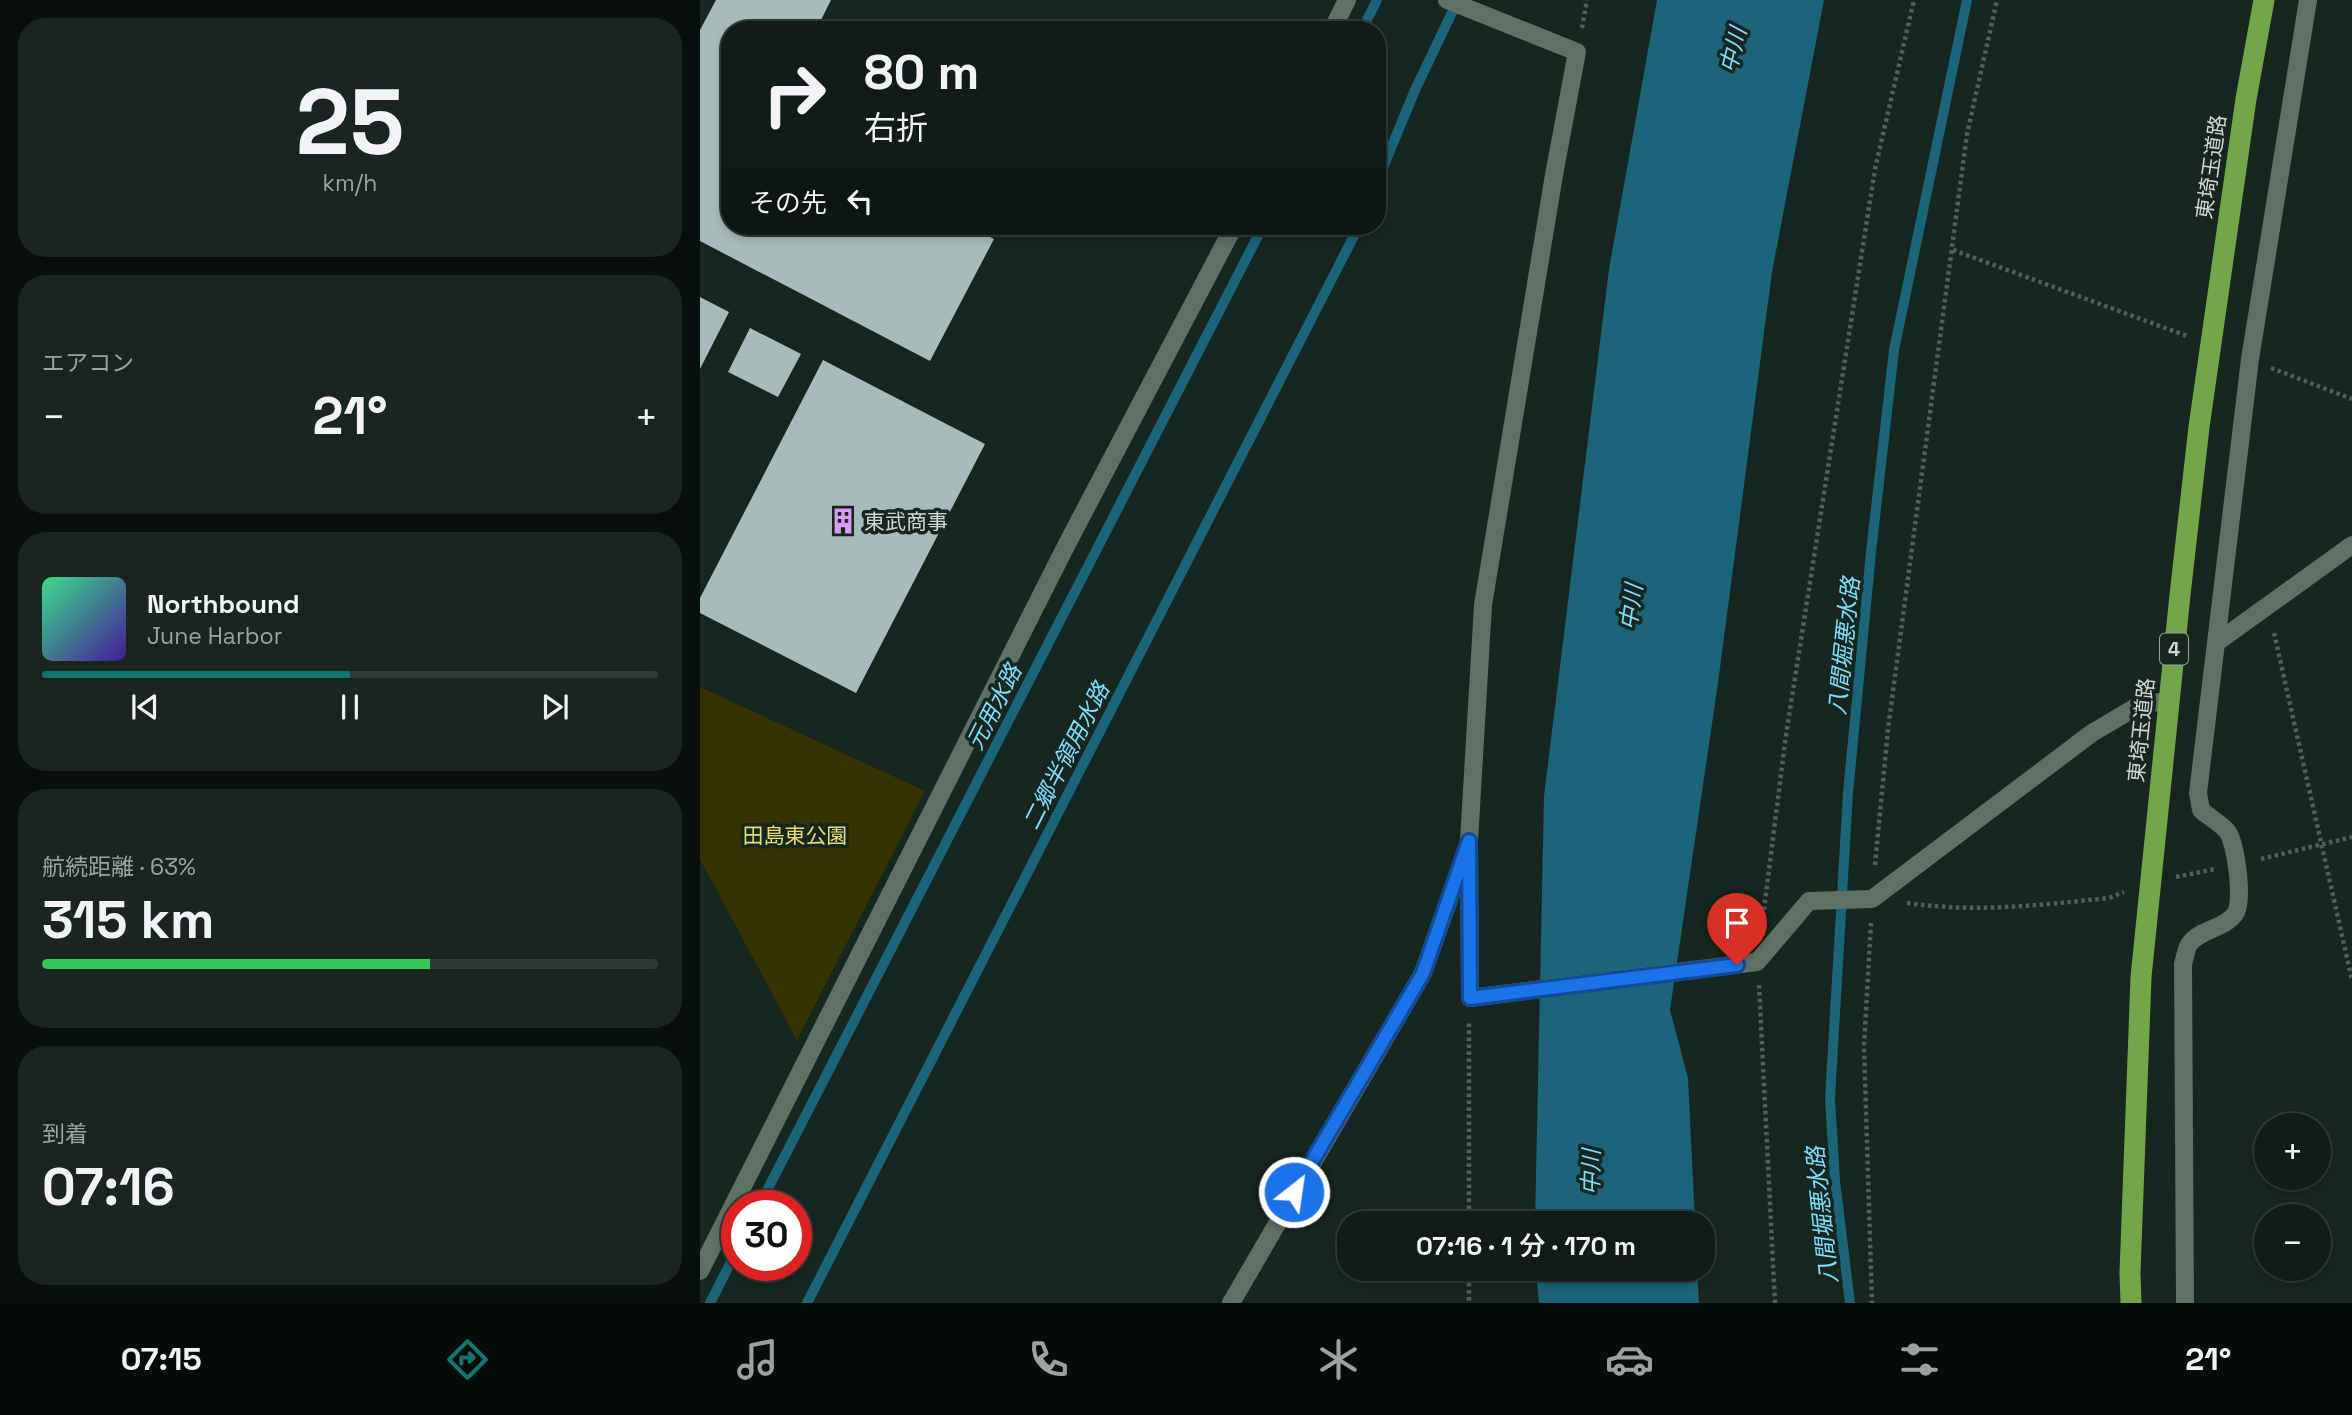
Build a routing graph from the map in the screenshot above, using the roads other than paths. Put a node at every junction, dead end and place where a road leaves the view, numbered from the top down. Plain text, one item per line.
1 (1347, 0) edge
2 (1447, 0) edge
3 (2264, 0) edge
4 (2308, 0) edge
5 (1336, 21) edge
6 (1229, 235) edge
7 (2352, 545) edge
8 (2216, 643) junction
9 (2169, 701) junction
10 (1469, 841) junction
11 (700, 1271) edge
12 (1231, 1303) edge
13 (2131, 1303) edge
14 (2185, 1303) edge

1 - 5 street
2 - 10 street
3 - 9 highway, 東埼玉道路 / 4
4 - 8 street
6 - 11 street
7 - 8 street
8 - 14 street
9 - 10 street
9 - 13 highway, 東埼玉道路 / 4
10 - 12 street

